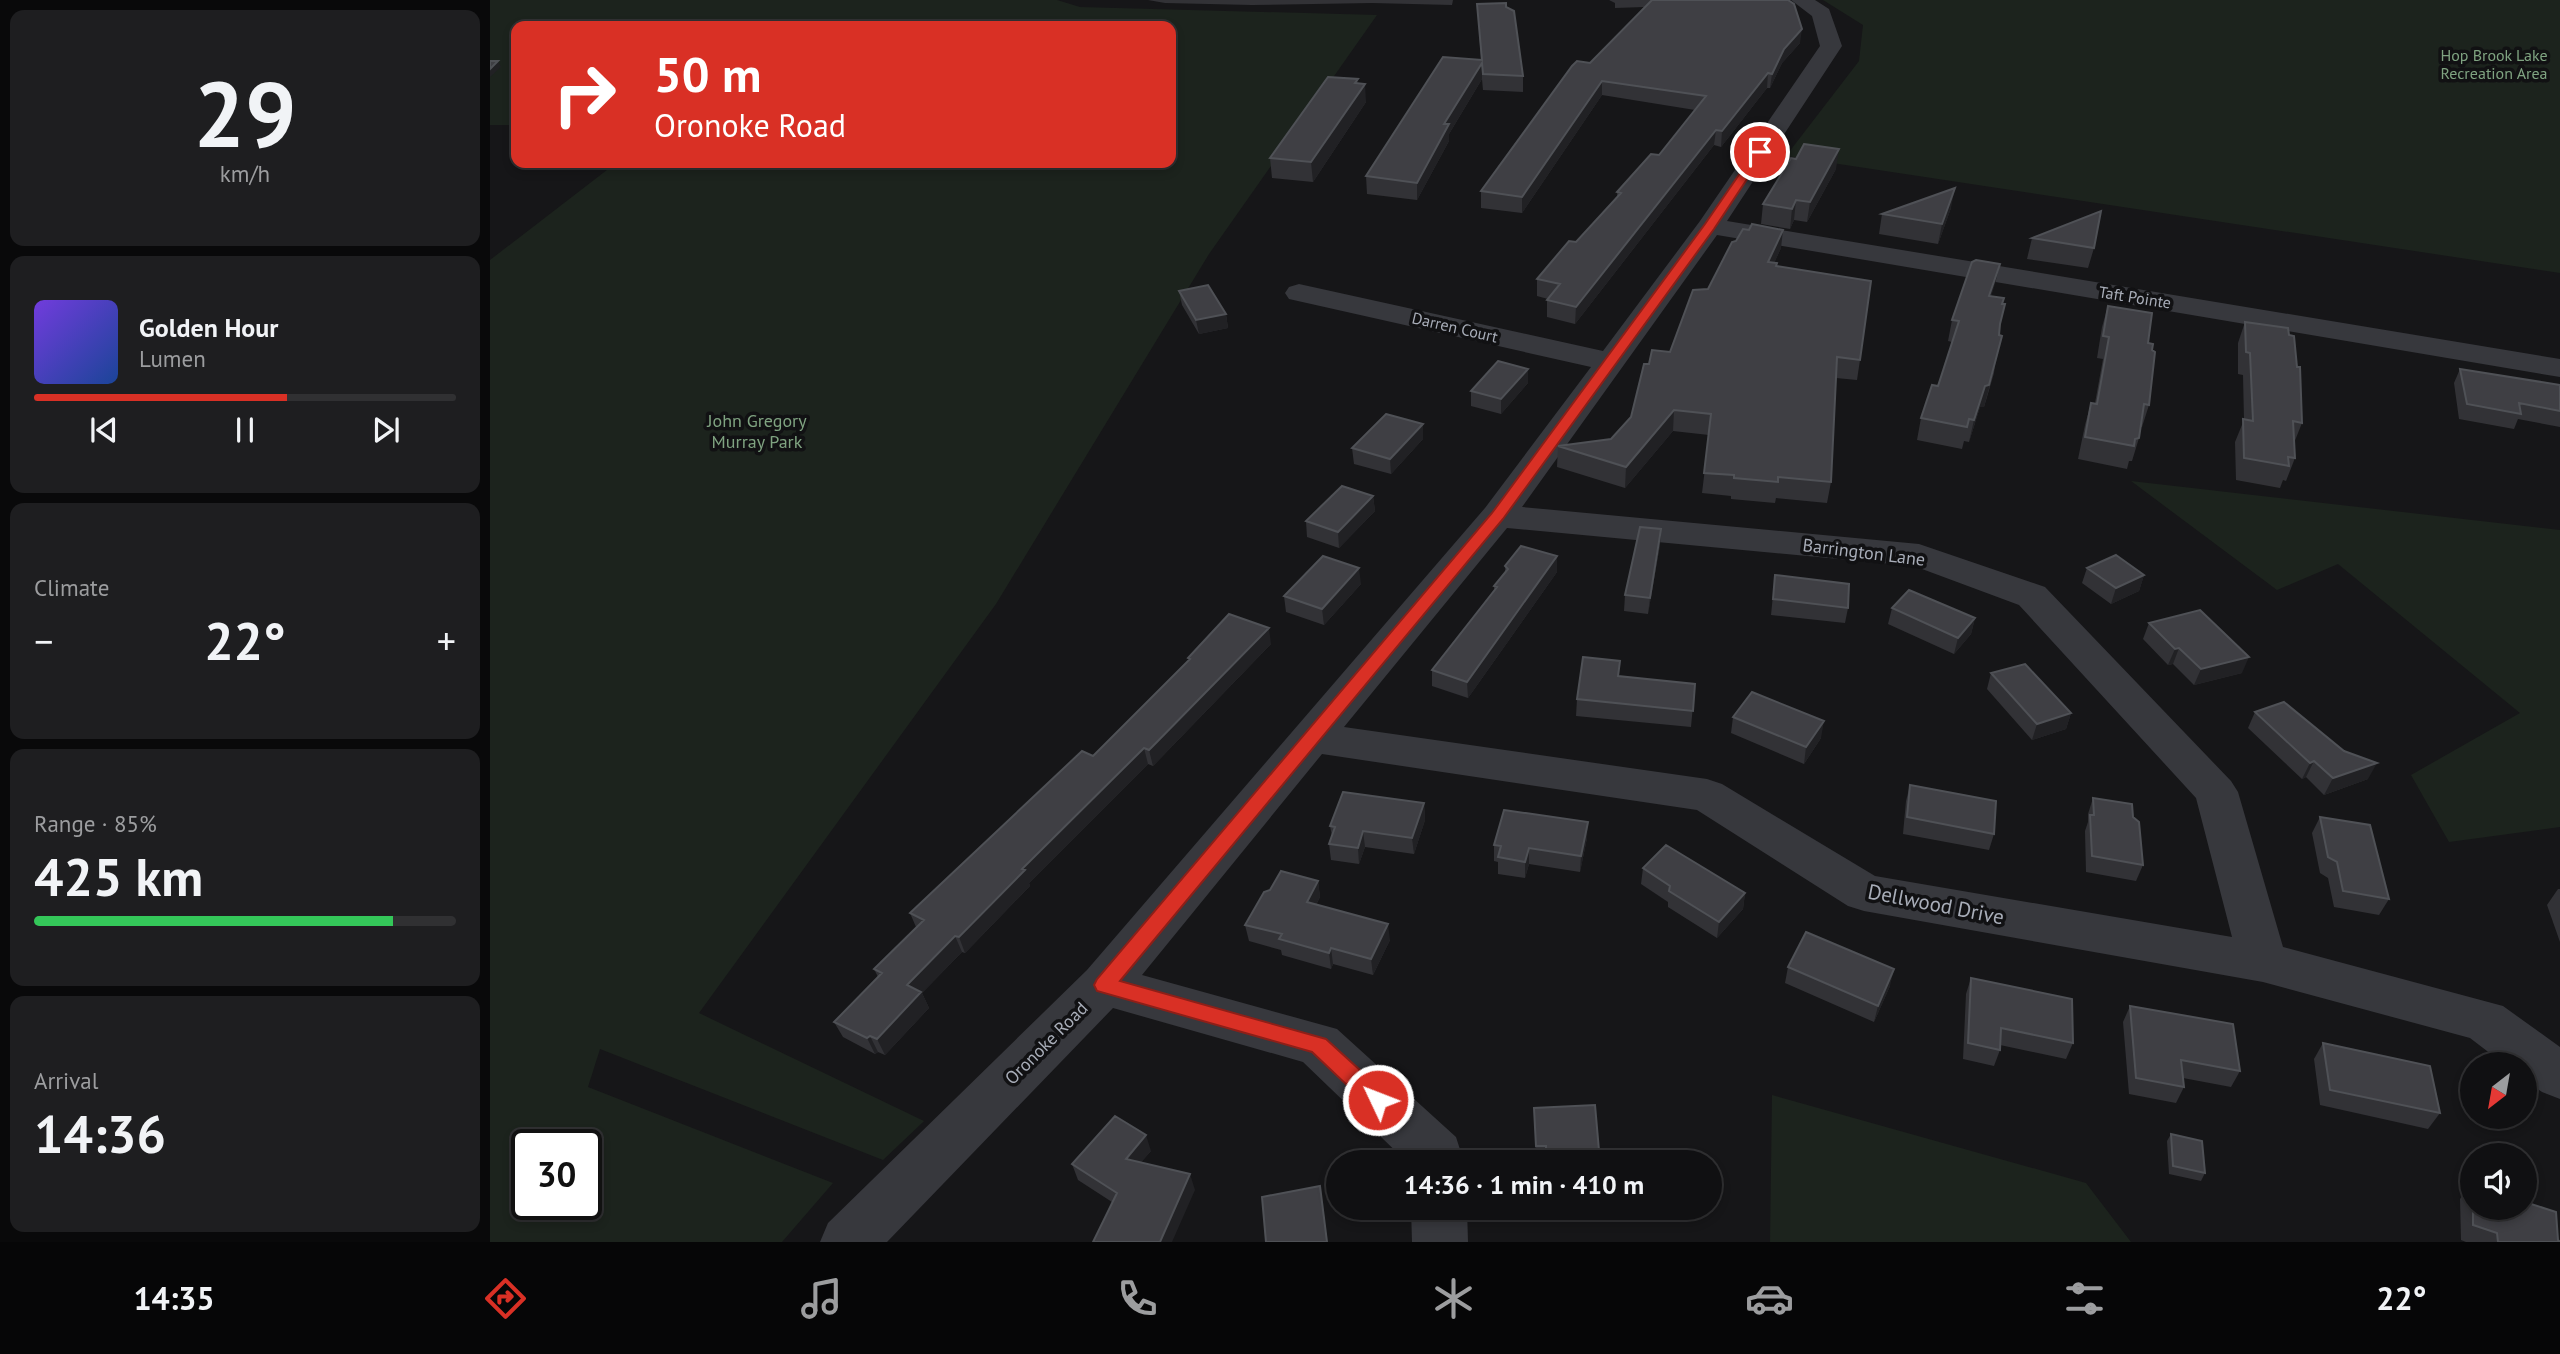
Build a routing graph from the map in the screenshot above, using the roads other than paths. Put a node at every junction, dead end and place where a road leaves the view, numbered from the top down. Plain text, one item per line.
1 (1801, 0) edge
2 (1710, 226) junction
3 (1299, 293) dead end
4 (1610, 362) junction
5 (2560, 368) edge
6 (1498, 516) junction
7 (1313, 737) junction
8 (2263, 962) junction
9 (1104, 985) junction
10 (2560, 1076) edge
11 (1432, 1150) edge
12 (1439, 1220) edge
13 (848, 1242) edge
14 (1440, 1242) edge

1 - 2 street, Oronoke Road
2 - 4 street, Oronoke Road
2 - 5 street, Taft Pointe
3 - 4 street, Darren Court
4 - 6 street, Oronoke Road
6 - 7 street, Oronoke Road
6 - 8 street, Barrington Lane
7 - 8 street, Dellwood Drive
7 - 9 street, Oronoke Road
8 - 10 street, Dellwood Drive
9 - 11 street
9 - 13 street, Oronoke Road
12 - 14 street

